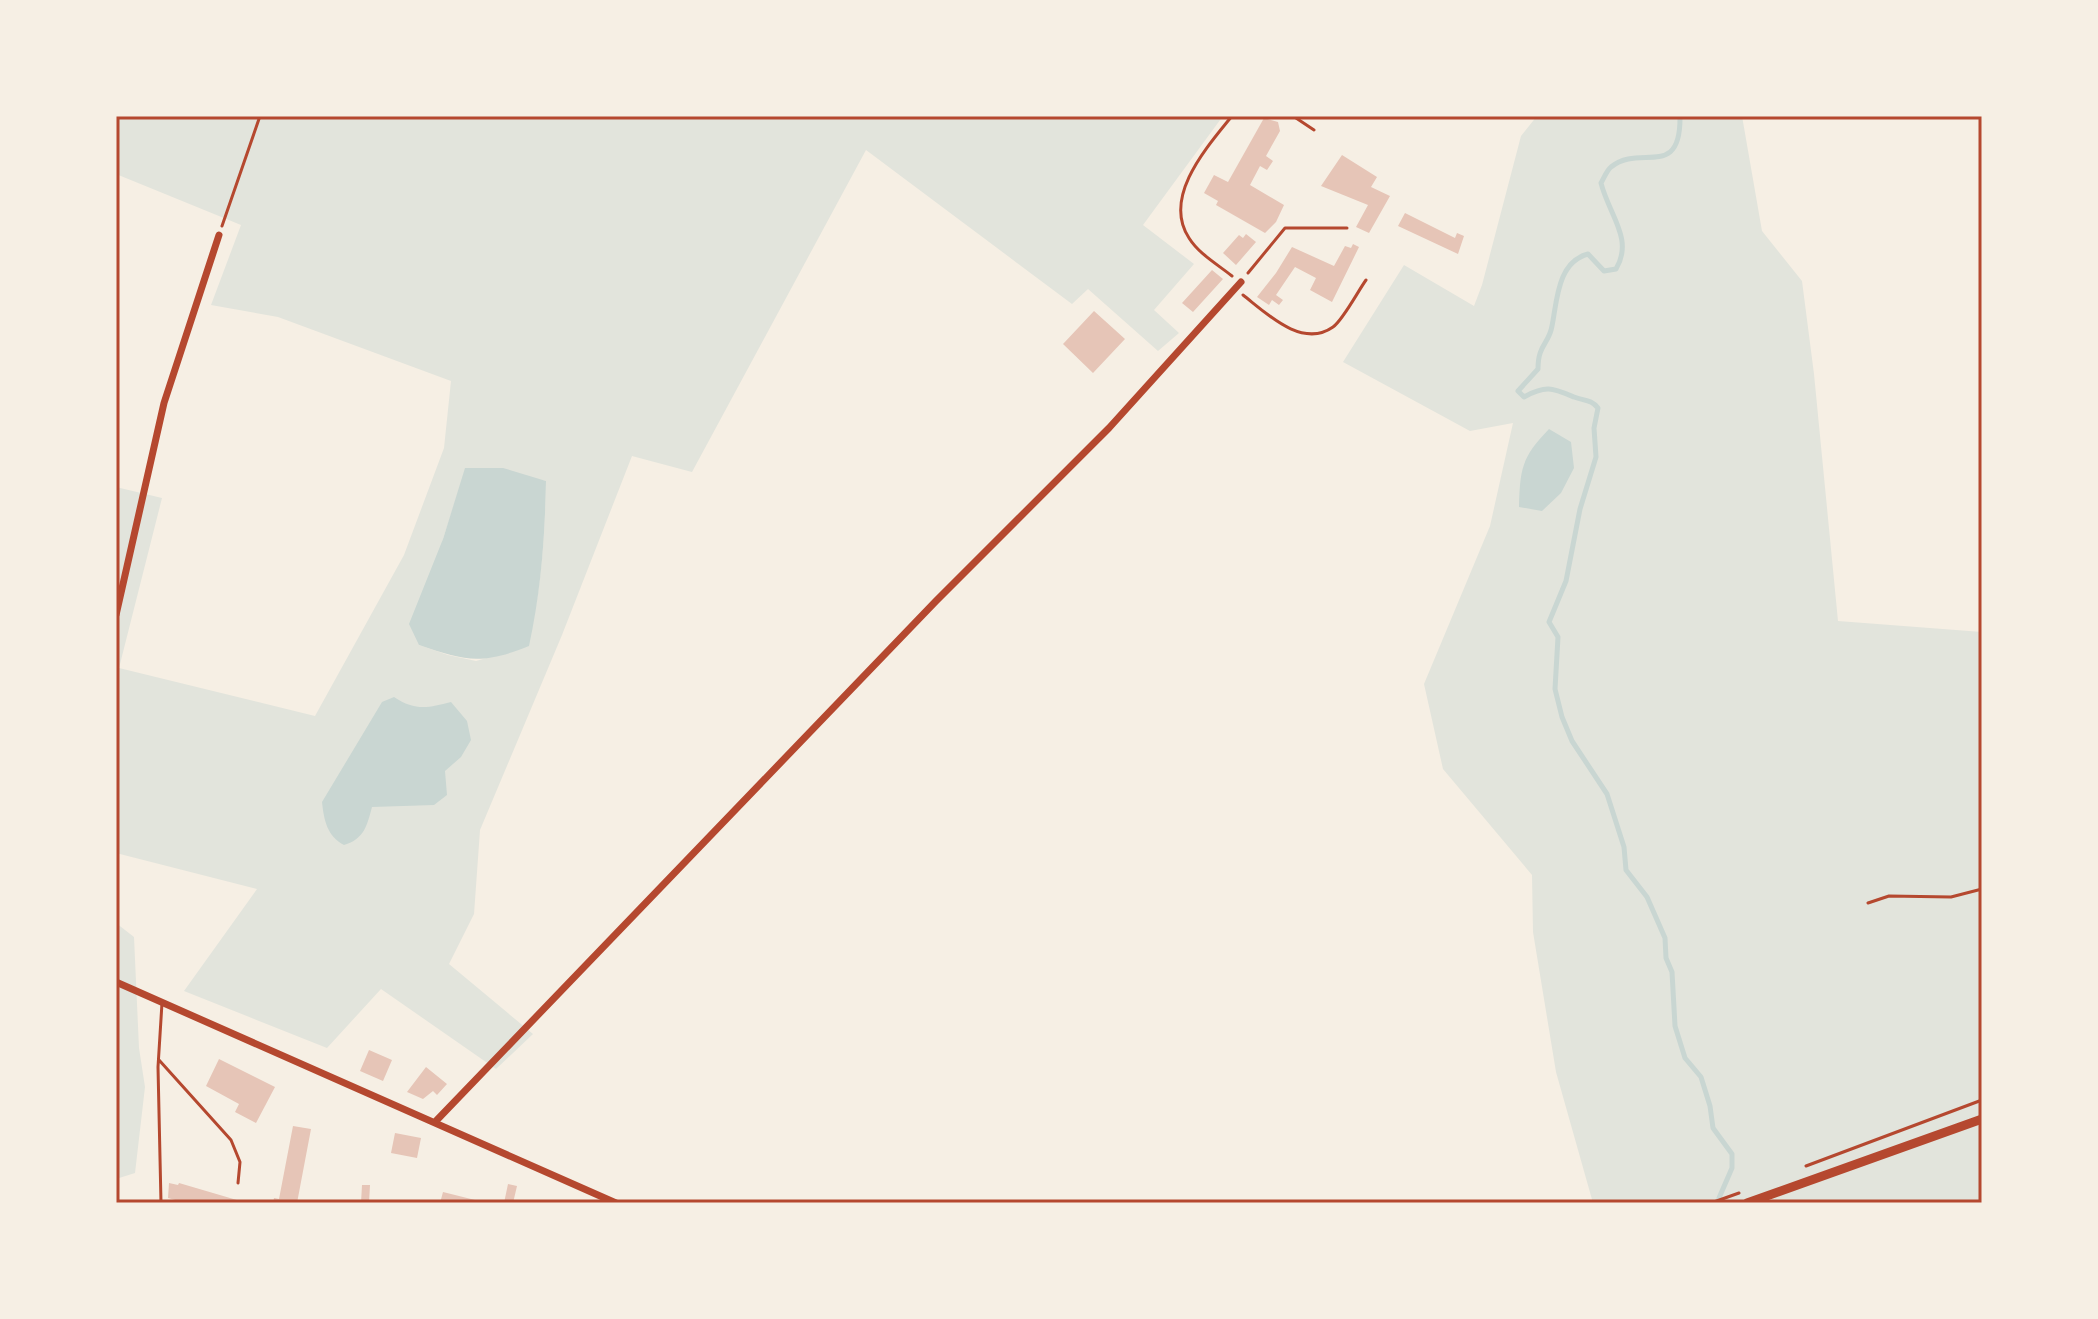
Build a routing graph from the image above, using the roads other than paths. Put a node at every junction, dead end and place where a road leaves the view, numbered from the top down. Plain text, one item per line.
1 (219, 235) road end
2 (1238, 285) road end
3 (116, 615) edge
4 (1982, 889) edge
5 (1868, 903) dead end
6 (116, 982) edge
7 (162, 1001) junction
8 (158, 1058) junction
9 (1982, 1119) edge
10 (435, 1122) junction
11 (238, 1183) dead end
12 (161, 1203) edge
13 (616, 1203) edge
14 (1747, 1203) edge

1 - 3 street
2 - 10 street
4 - 5 lane
6 - 7 street
7 - 8 lane
7 - 10 street
8 - 11 lane
8 - 12 lane
9 - 14 street
10 - 13 street

